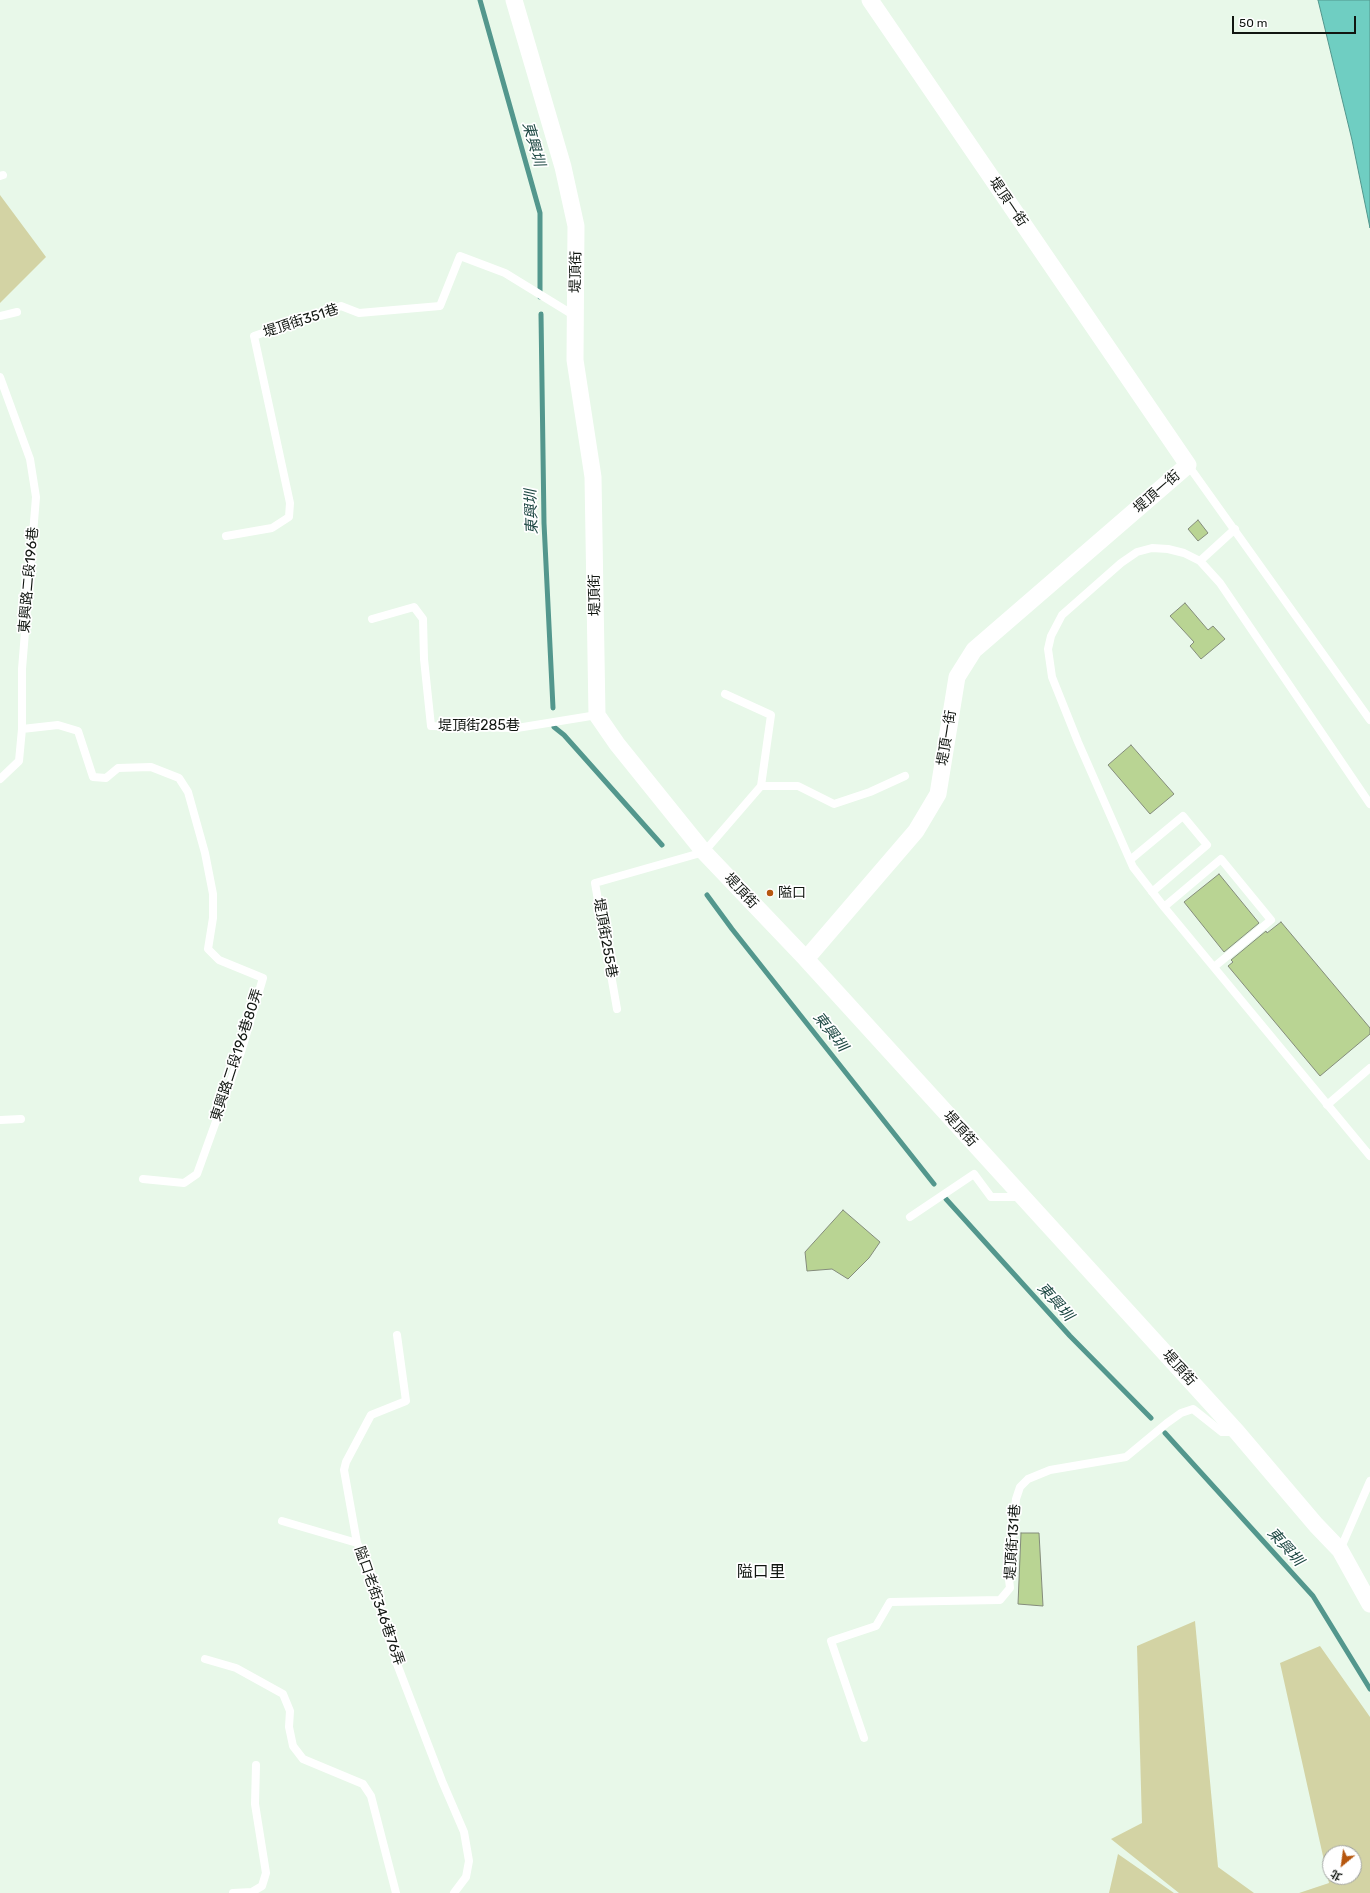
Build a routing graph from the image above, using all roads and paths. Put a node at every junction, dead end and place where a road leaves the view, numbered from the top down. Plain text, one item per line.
1 (514, 0) edge
2 (870, 0) edge
3 (17, 312) dead end
4 (0, 316) edge
5 (575, 316) junction
6 (0, 377) edge
7 (1188, 465) junction
8 (1235, 529) junction
9 (226, 536) dead end
10 (1200, 561) junction
11 (372, 619) dead end
12 (724, 694) dead end
13 (597, 715) junction
14 (1370, 720) edge
15 (22, 729) junction
16 (905, 776) dead end
17 (0, 779) edge
18 (761, 786) junction
19 (1370, 804) edge
20 (704, 852) junction
21 (1130, 860) junction
22 (1152, 892) junction
23 (1164, 907) junction
24 (806, 959) junction
25 (1214, 967) junction
26 (617, 1009) dead end
27 (1370, 1068) edge
28 (1327, 1105) junction
29 (21, 1119) dead end
30 (0, 1120) edge
31 (1370, 1156) edge
32 (143, 1179) dead end
33 (1022, 1197) junction
34 (910, 1217) dead end
35 (397, 1335) dead end
36 (1237, 1432) junction
37 (1370, 1481) edge
38 (282, 1521) dead end
39 (357, 1543) junction
40 (1340, 1550) junction
41 (1370, 1604) edge
42 (205, 1659) dead end
43 (864, 1738) dead end
44 (256, 1765) dead end
45 (233, 1893) edge
46 (396, 1893) edge
47 (454, 1893) edge

1 - 5 street, 堤頂街
2 - 7 street, 堤頂一街
3 - 4 lane
5 - 9 lane, 堤頂街351巷
5 - 13 street, 堤頂街
6 - 15 lane, 東興路二段196巷
7 - 8 lane
7 - 24 street, 堤頂一街
8 - 10 lane
8 - 14 lane
10 - 19 lane
10 - 21 lane
11 - 13 lane, 堤頂街285巷
12 - 18 lane
13 - 20 street, 堤頂街
15 - 17 lane, 東興路二段196巷
15 - 32 lane, 東興路二段196巷80弄
16 - 18 lane
18 - 20 lane
20 - 24 street, 堤頂街
20 - 26 lane, 堤頂街255巷
21 - 22 lane
21 - 22 lane
22 - 23 lane
23 - 25 lane
23 - 25 lane
24 - 33 street, 堤頂街
25 - 28 lane
27 - 28 lane
28 - 31 lane
29 - 30 lane
33 - 34 lane
33 - 36 street, 堤頂街
35 - 39 lane, 隘口老街346巷76弄
36 - 40 street, 堤頂街
36 - 43 lane, 堤頂街131巷
37 - 40 lane
38 - 39 lane
39 - 47 lane, 隘口老街346巷76弄
40 - 41 street, 堤頂街
42 - 46 lane
44 - 45 lane

